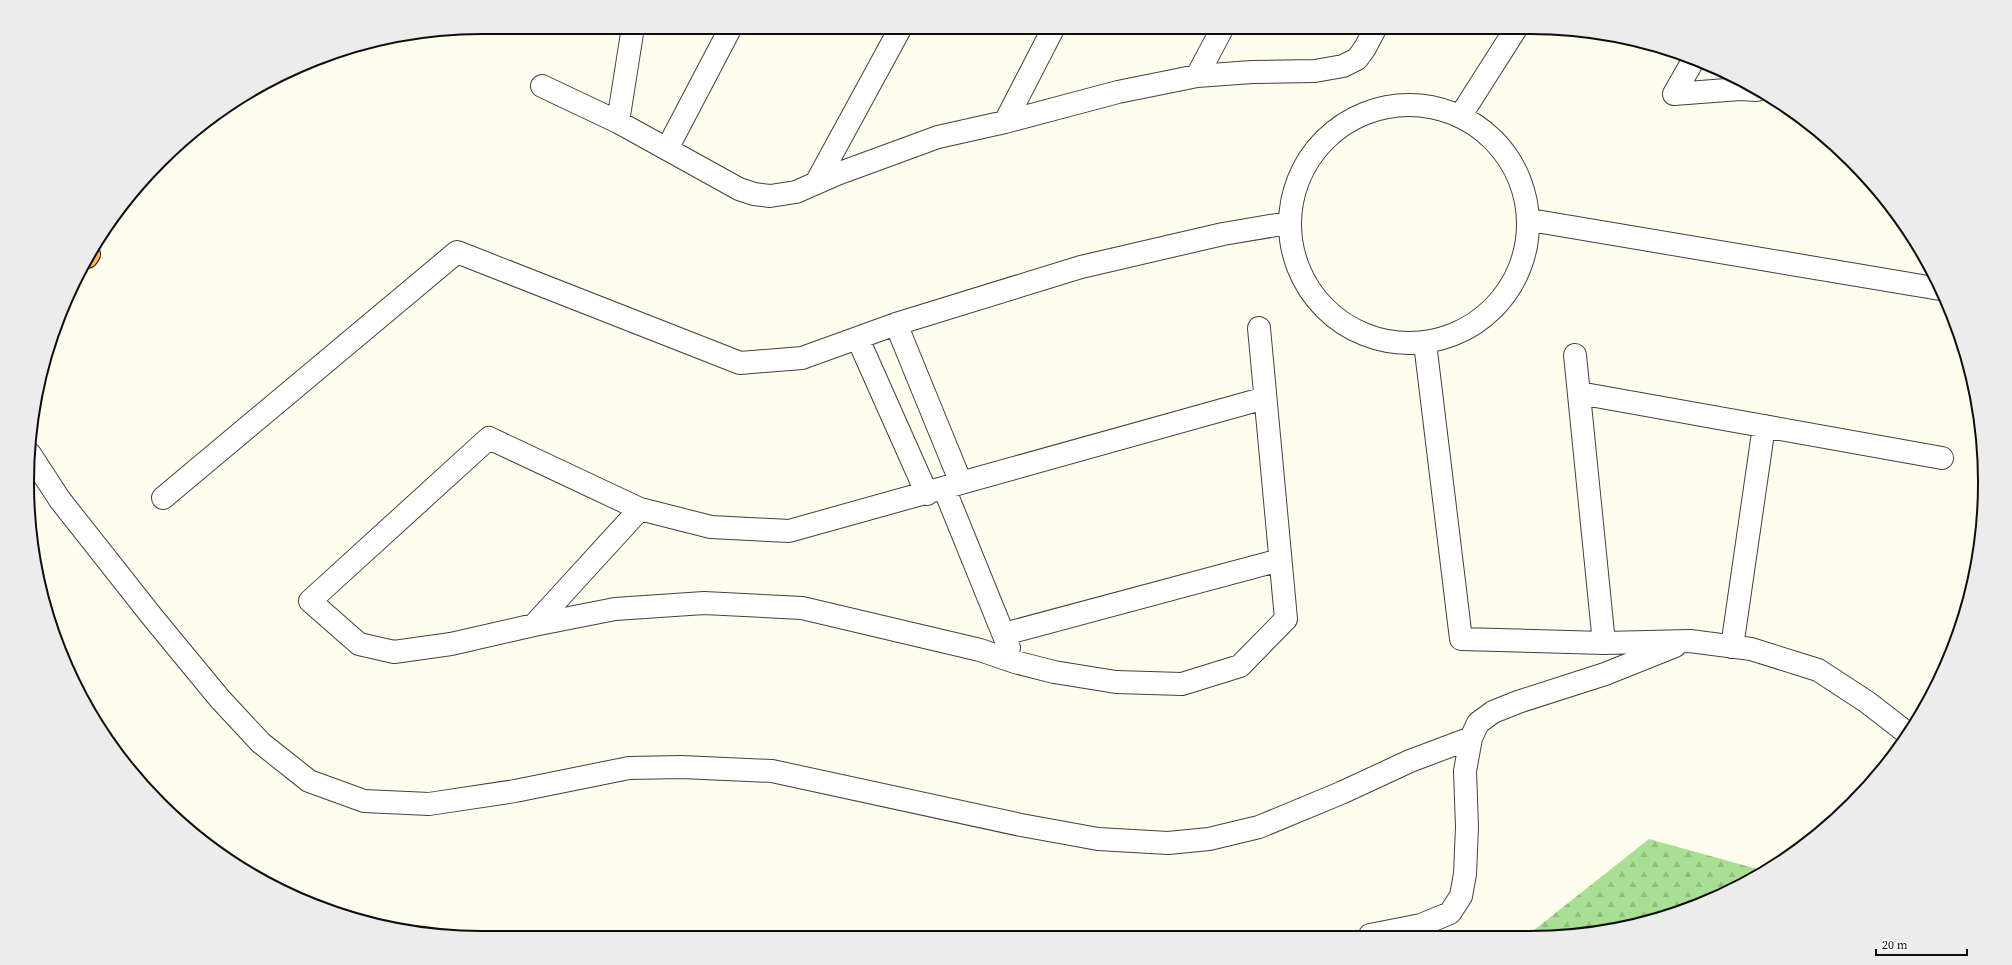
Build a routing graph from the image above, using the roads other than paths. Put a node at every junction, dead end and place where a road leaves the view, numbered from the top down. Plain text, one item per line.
1 (632, 34) edge
2 (728, 34) edge
3 (897, 34) edge
4 (1050, 34) edge
5 (1219, 34) edge
6 (1372, 34) edge
7 (1513, 34) edge
8 (1691, 64) edge
9 (1198, 76) junction
10 (542, 86) dead end
11 (1745, 89) edge
12 (1461, 115) junction
13 (618, 122) junction
14 (1005, 122) junction
15 (667, 149) junction
16 (816, 183) junction
17 (1530, 220) junction
18 (1288, 223) junction
19 (1934, 288) edge
20 (896, 324) junction
21 (1259, 328) dead end
22 (858, 339) junction
23 (1425, 344) junction
24 (1575, 355) dead end
25 (1579, 393) junction
26 (1265, 398) junction
27 (1764, 426) junction
28 (1942, 458) dead end
29 (35, 461) edge
30 (944, 488) junction
31 (163, 498) dead end
32 (640, 509) junction
33 (1280, 560) junction
34 (534, 624) junction
35 (1004, 634) junction
36 (1690, 641) junction
37 (1604, 643) junction
38 (1732, 647) junction
39 (1015, 662) junction
40 (1903, 730) edge
41 (1471, 738) junction
42 (1390, 931) edge

1 - 13 street
2 - 15 street
3 - 16 street
4 - 14 street
5 - 9 street
6 - 9 street
7 - 12 street
8 - 11 street
9 - 14 street
10 - 13 street
12 - 17 street
12 - 18 street
13 - 15 street
14 - 16 street
15 - 16 street
17 - 19 street
17 - 23 street
18 - 20 street
18 - 23 street
20 - 22 street
20 - 30 street
21 - 26 street
22 - 30 street
22 - 31 street
23 - 37 street
24 - 25 street
25 - 27 street
25 - 37 street
26 - 30 street
26 - 33 street
27 - 28 street
27 - 38 street
29 - 41 street
30 - 32 street
30 - 35 street
32 - 34 street
32 - 34 street
33 - 35 street
33 - 39 street
34 - 39 street
35 - 39 street
36 - 37 street
36 - 38 street
36 - 41 street
38 - 40 street
41 - 42 street

